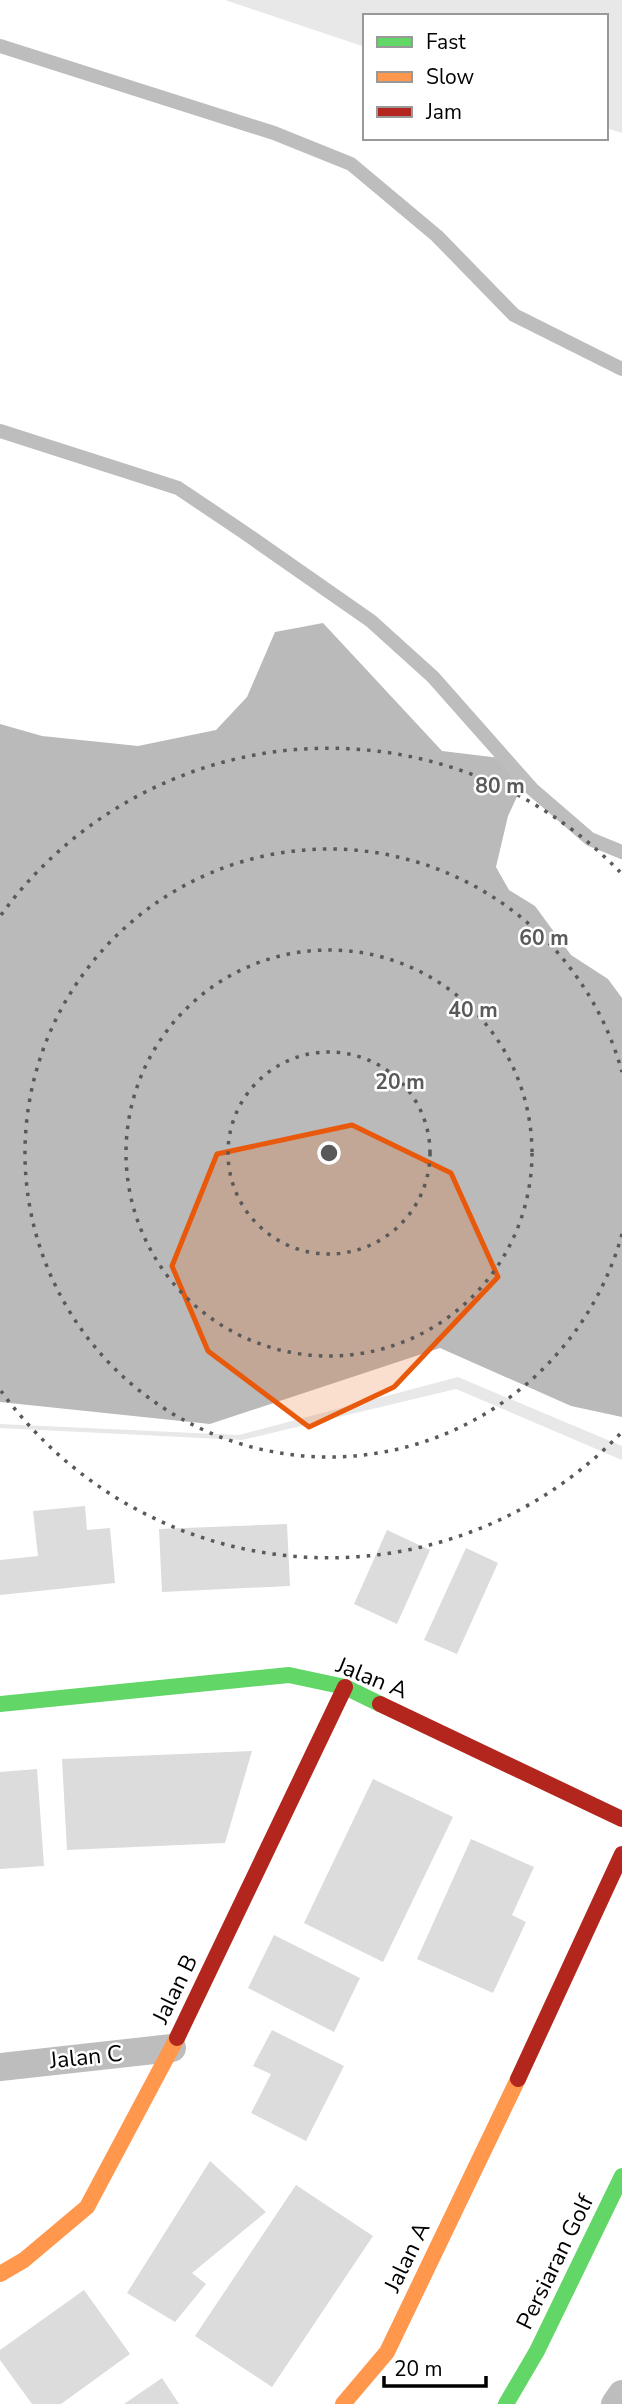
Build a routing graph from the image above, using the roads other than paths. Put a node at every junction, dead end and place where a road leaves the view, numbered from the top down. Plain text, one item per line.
1 (0, 46) edge
2 (622, 369) edge
3 (0, 431) edge
4 (622, 852) edge
5 (345, 1687) junction
6 (0, 1704) edge
7 (622, 1819) edge
8 (622, 1854) edge
9 (172, 2048) junction
10 (0, 2067) edge
11 (622, 2176) edge
12 (0, 2274) edge
13 (622, 2394) edge
14 (343, 2404) edge
15 (506, 2404) edge
16 (615, 2404) edge

1 - 2 lane
3 - 4 lane
5 - 6 street, Jalan A
5 - 7 street, Jalan A
5 - 9 street, Jalan B
8 - 14 street, Jalan A
9 - 10 street, Jalan C
9 - 12 street, Jalan B
11 - 15 street, Persiaran Golf
13 - 16 street

